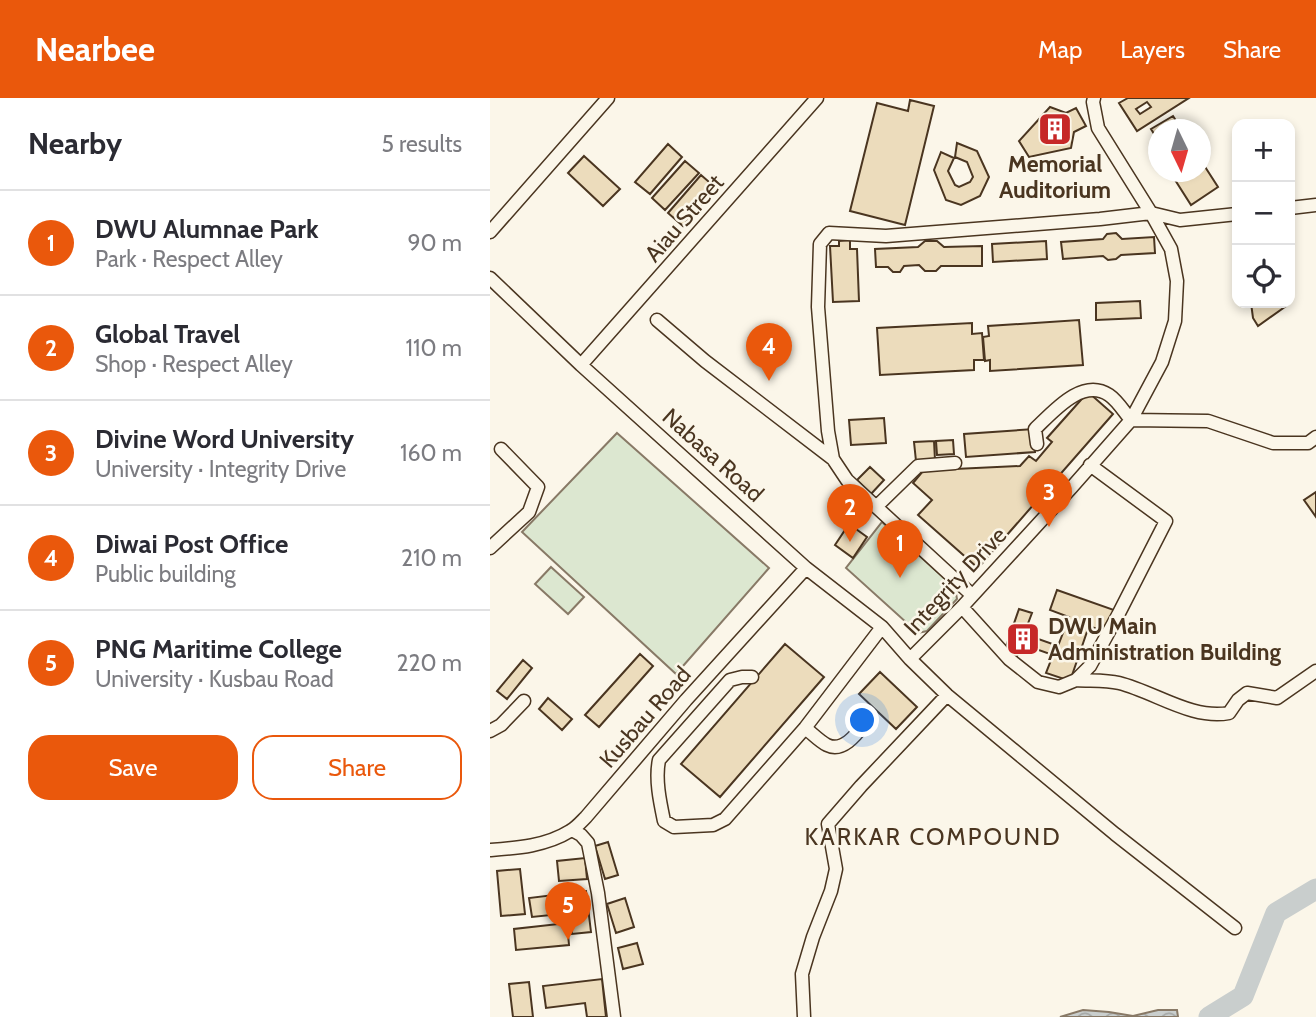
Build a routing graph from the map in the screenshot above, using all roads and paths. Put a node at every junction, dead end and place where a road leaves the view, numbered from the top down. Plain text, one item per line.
1 (608, 98) edge
2 (817, 98) edge
3 (1094, 98) edge
4 (1316, 205) edge
5 (1295, 207) edge
6 (1151, 213) junction
7 (1232, 215) edge
8 (490, 232) edge
9 (490, 278) edge
10 (657, 320) dead end
11 (581, 365) junction
12 (1131, 420) junction
13 (1316, 437) edge
14 (1037, 444) dead end
15 (501, 449) dead end
16 (833, 459) junction
17 (955, 463) dead end
18 (1090, 464) junction
19 (877, 506) junction
20 (490, 548) edge
21 (806, 568) junction
22 (972, 595) junction
23 (962, 607) junction
24 (882, 627) junction
25 (910, 659) junction
26 (1316, 671) edge
27 (752, 677) dead end
28 (1076, 680) junction
29 (947, 695) junction
30 (686, 700) junction
31 (524, 701) dead end
32 (706, 717) junction
33 (870, 717) dead end
34 (805, 728) junction
35 (490, 731) edge
36 (572, 830) junction
37 (490, 850) edge
38 (1235, 928) dead end
39 (614, 1017) edge
40 (804, 1017) edge

1 - 8 street
2 - 11 street, Aiau Street
3 - 6 street, Integrity Drive
4 - 5 street
6 - 7 street
6 - 12 street, Integrity Drive
6 - 16 street
9 - 11 street, Nabasa Road
10 - 16 street
11 - 21 street, Nabasa Road
12 - 13 street
12 - 14 street
12 - 18 street, Integrity Drive
15 - 20 street
16 - 19 street
17 - 19 street
18 - 22 street, Integrity Drive
18 - 28 street
19 - 22 street
21 - 24 street, Nabasa Road
21 - 30 street, Kusbau Road
22 - 23 street, Integrity Drive
23 - 25 street, Integrity Drive
23 - 28 street
24 - 25 street, Nabasa Road
24 - 34 street
25 - 29 street, Nabasa Road
26 - 28 street
27 - 32 street
29 - 38 street, Nabasa Road
29 - 40 street
30 - 32 street
30 - 36 street, Kusbau Road
31 - 35 street
32 - 34 street
33 - 34 street
36 - 37 street, Kusbau Road
36 - 39 street

